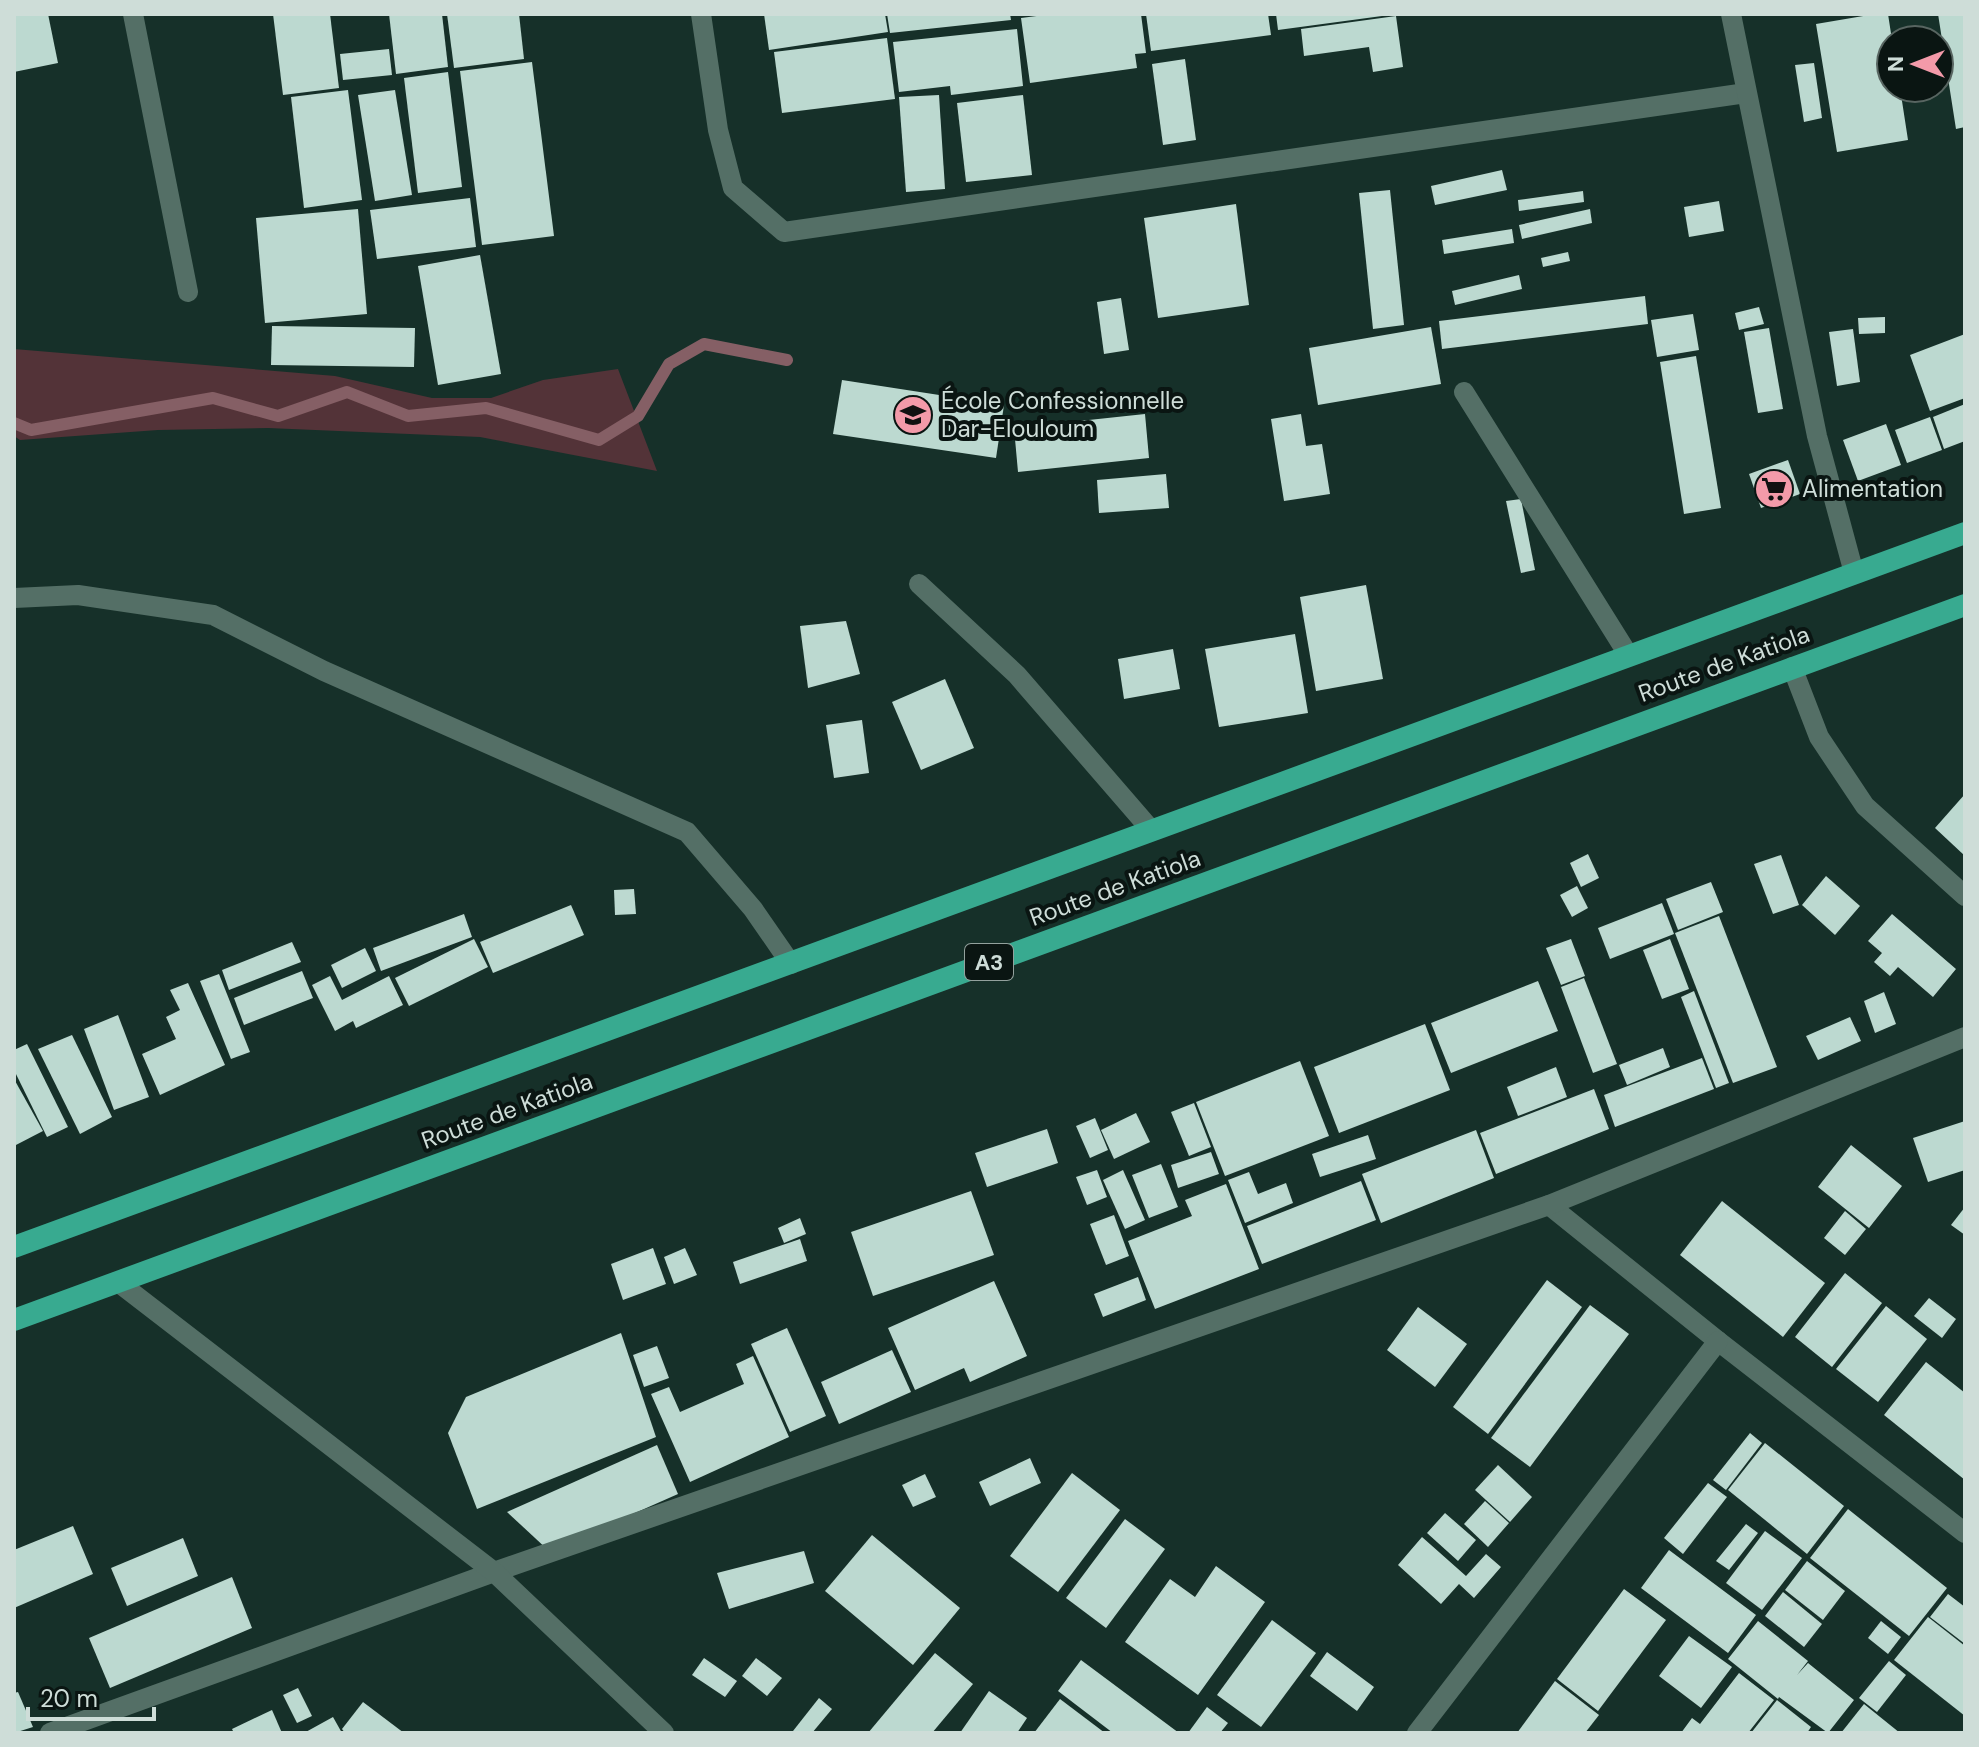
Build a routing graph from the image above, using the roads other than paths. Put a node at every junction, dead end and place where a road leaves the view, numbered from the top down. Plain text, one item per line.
1 (133, 14) edge
2 (701, 14) edge
3 (1731, 14) edge
4 (1746, 93) junction
5 (188, 292) dead end
6 (1464, 392) dead end
7 (1965, 533) edge
8 (1854, 573) junction
9 (919, 584) dead end
10 (14, 598) edge
11 (1965, 605) edge
12 (1629, 656) junction
13 (1792, 667) junction
14 (1152, 831) junction
15 (1965, 896) edge
16 (791, 964) junction
17 (1965, 1037) edge
18 (1549, 1205) junction
19 (14, 1247) edge
20 (118, 1282) junction
21 (14, 1320) edge
22 (1718, 1341) junction
23 (1965, 1533) edge
24 (494, 1572) junction
25 (50, 1733) edge
26 (664, 1733) edge
27 (1417, 1733) edge

1 - 5 street
2 - 4 street
3 - 4 street
4 - 8 street
6 - 12 street
7 - 8 highway, Route de Katiola
8 - 12 highway, Route de Katiola
9 - 14 street
10 - 16 street
11 - 13 highway, Route de Katiola / A3
12 - 14 highway, Route de Katiola
13 - 15 street
13 - 20 highway, Route de Katiola / A3
14 - 16 highway, Route de Katiola
16 - 19 highway, Route de Katiola
17 - 18 street
18 - 22 street
18 - 24 street
20 - 21 highway, Route de Katiola / A3
20 - 24 street
22 - 23 street
22 - 27 street
24 - 25 street
24 - 26 street

